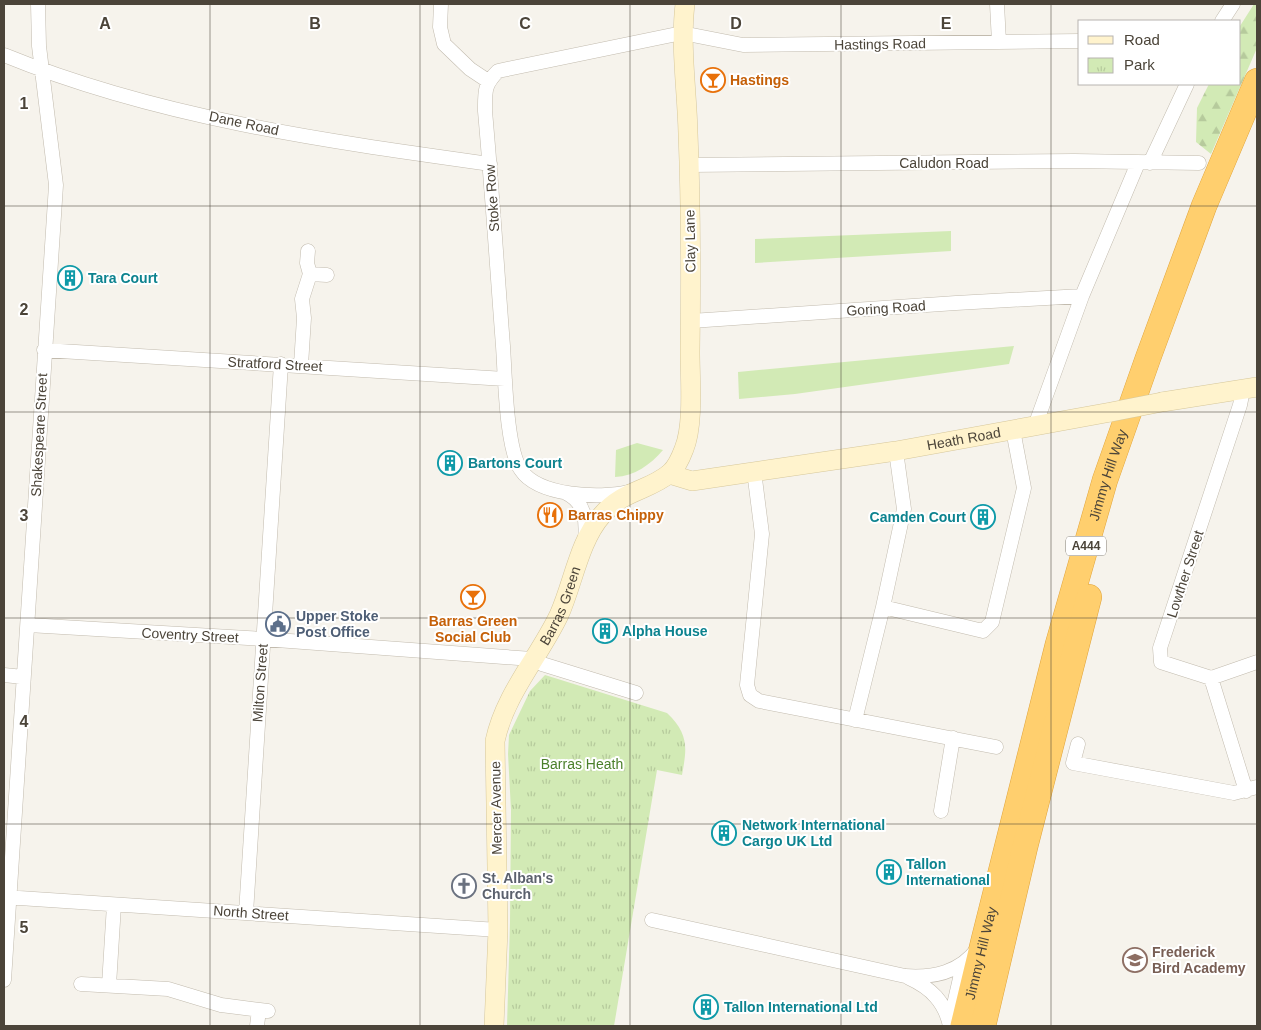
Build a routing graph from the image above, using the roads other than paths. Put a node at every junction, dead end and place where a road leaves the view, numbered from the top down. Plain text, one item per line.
1 (38, 4) edge
2 (441, 4) edge
3 (685, 4) edge
4 (997, 4) edge
5 (1234, 4) edge
6 (1223, 20) edge
7 (682, 33) junction
8 (999, 42) junction
9 (1078, 42) edge
10 (4, 56) edge
11 (43, 71) junction
12 (488, 81) junction
13 (1257, 81) edge
14 (1186, 85) edge
15 (1257, 125) edge
16 (1144, 163) junction
17 (1199, 163) dead end
18 (490, 164) junction
19 (690, 165) junction
20 (308, 251) dead end
21 (310, 274) junction
22 (327, 275) dead end
23 (1082, 296) junction
24 (691, 321) junction
25 (44, 350) junction
26 (281, 364) junction
27 (301, 365) junction
28 (505, 379) junction
29 (1250, 388) edge
30 (1035, 426) junction
31 (1013, 430) junction
32 (896, 451) junction
33 (754, 471) junction
34 (670, 474) junction
35 (636, 490) junction
36 (560, 491) junction
37 (583, 549) junction
38 (883, 607) junction
39 (28, 625) junction
40 (263, 639) junction
41 (532, 659) junction
42 (1257, 662) edge
43 (4, 676) edge
44 (23, 677) junction
45 (1211, 678) junction
46 (636, 693) dead end
47 (855, 720) junction
48 (953, 738) junction
49 (1078, 744) dead end
50 (996, 747) dead end
51 (1251, 789) edge
52 (941, 811) dead end
53 (7, 897) edge
54 (114, 905) junction
55 (246, 913) junction
56 (652, 920) dead end
57 (498, 930) junction
58 (977, 948) junction
59 (905, 976) junction
60 (4, 980) edge
61 (81, 984) dead end
62 (109, 985) junction
63 (954, 1025) edge
64 (258, 1026) edge
65 (494, 1026) edge
66 (983, 1026) edge

1 - 11 street, Shakespeare Street
2 - 12 street
3 - 7 street, Clay Lane
4 - 8 street
5 - 6 street
7 - 8 street, Hastings Road
7 - 12 street
7 - 19 street, Clay Lane
8 - 9 street, Hastings Road
10 - 11 street, Dane Road
11 - 18 street, Dane Road
11 - 25 street, Shakespeare Street
12 - 18 street, Stoke Row
13 - 58 highway, Jimmy Hill Way / A444
14 - 16 street
15 - 66 highway, Jimmy Hill Way / A444
16 - 17 street, Caludon Road
16 - 19 street, Caludon Road
16 - 23 street
18 - 28 street, Stoke Row
19 - 24 street, Clay Lane
20 - 21 street
21 - 22 street
21 - 27 street
23 - 24 street, Goring Road
23 - 30 street
24 - 34 street, Clay Lane
25 - 26 street, Stratford Street
25 - 39 street, Shakespeare Street
26 - 27 street, Stratford Street
26 - 40 street, Milton Street
27 - 28 street, Stratford Street
28 - 36 street, Stoke Row
29 - 30 street, Heath Road, bridge
29 - 45 street, Lowther Street
30 - 31 street, Heath Road
31 - 32 street, Heath Road
31 - 38 street
32 - 33 street, Heath Road
32 - 38 street
33 - 34 street, Heath Road
33 - 47 street
34 - 35 street, Barras Green
35 - 36 street, Barras Green
35 - 37 street, Barras Green
36 - 37 street, Barras Green
37 - 41 street, Barras Green
38 - 47 street
39 - 40 street, Coventry Street
39 - 44 street, Shakespeare Street
40 - 41 street, Coventry Street
40 - 55 street, Milton Street
41 - 46 street, Coventry Street
41 - 57 street, Mercer Avenue
42 - 45 street
43 - 44 street
44 - 53 street, Shakespeare Street
45 - 51 street
47 - 48 street
48 - 50 street
48 - 52 street
49 - 51 street
53 - 54 street, North Street
53 - 60 street, Shakespeare Street
54 - 55 street, North Street
54 - 62 street
55 - 57 street, North Street
56 - 59 street
57 - 65 street, Mercer Avenue
58 - 59 street
58 - 63 highway, Jimmy Hill Way / A444
59 - 63 street
61 - 62 street
62 - 64 street

